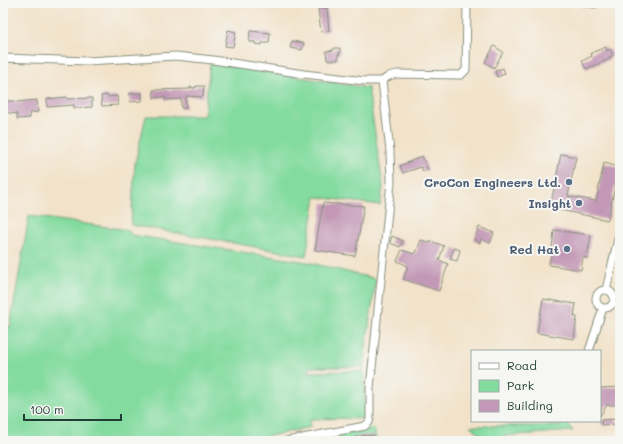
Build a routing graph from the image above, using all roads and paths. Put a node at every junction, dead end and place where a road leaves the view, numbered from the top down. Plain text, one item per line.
1 (467, 3) edge
2 (3, 58) edge
3 (382, 81) junction
4 (620, 230) edge
5 (606, 290) junction
6 (616, 303) edge
7 (603, 308) junction
8 (589, 350) edge
9 (287, 441) edge

1 - 3 street
2 - 3 street
3 - 9 street
4 - 5 street
5 - 6 street
5 - 7 street
6 - 7 street
7 - 8 street

